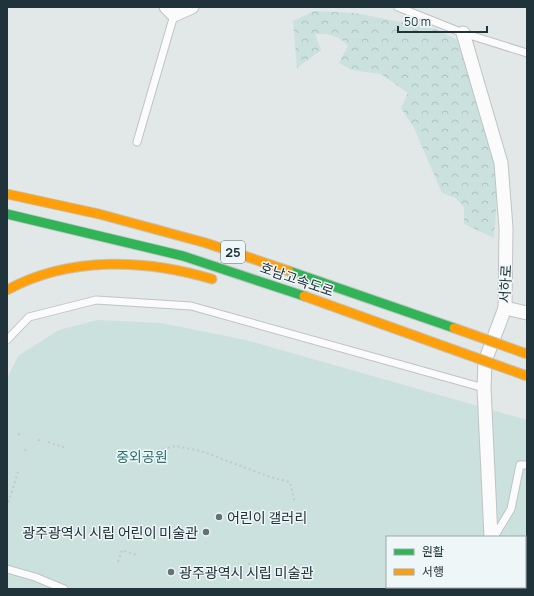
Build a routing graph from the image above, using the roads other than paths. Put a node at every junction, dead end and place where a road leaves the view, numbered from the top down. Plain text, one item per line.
1 (192, 7) edge
2 (398, 7) edge
3 (170, 11) edge
4 (463, 33) junction
5 (527, 54) edge
6 (137, 142) dead end
7 (7, 194) edge
8 (7, 214) edge
9 (224, 282) dead end
10 (7, 290) edge
11 (277, 297) dead end
12 (319, 301) junction
13 (505, 308) junction
14 (527, 313) edge
15 (7, 340) edge
16 (527, 354) edge
17 (527, 376) edge
18 (484, 388) junction
19 (527, 465) edge
20 (492, 536) edge
21 (493, 536) edge
22 (7, 569) edge
23 (64, 589) edge

1 - 3 street
2 - 4 lane
3 - 6 lane
4 - 5 lane
4 - 13 street, 서하로
7 - 16 highway, 호남고속도로 / 25, bridge
8 - 12 highway, 호남고속도로 / 25
9 - 10 highway
11 - 12 highway
12 - 17 highway, 호남고속도로 / 25, bridge
13 - 14 street
13 - 18 street, 서하로
15 - 18 lane
18 - 20 street, 서하로
19 - 21 lane
22 - 23 lane

